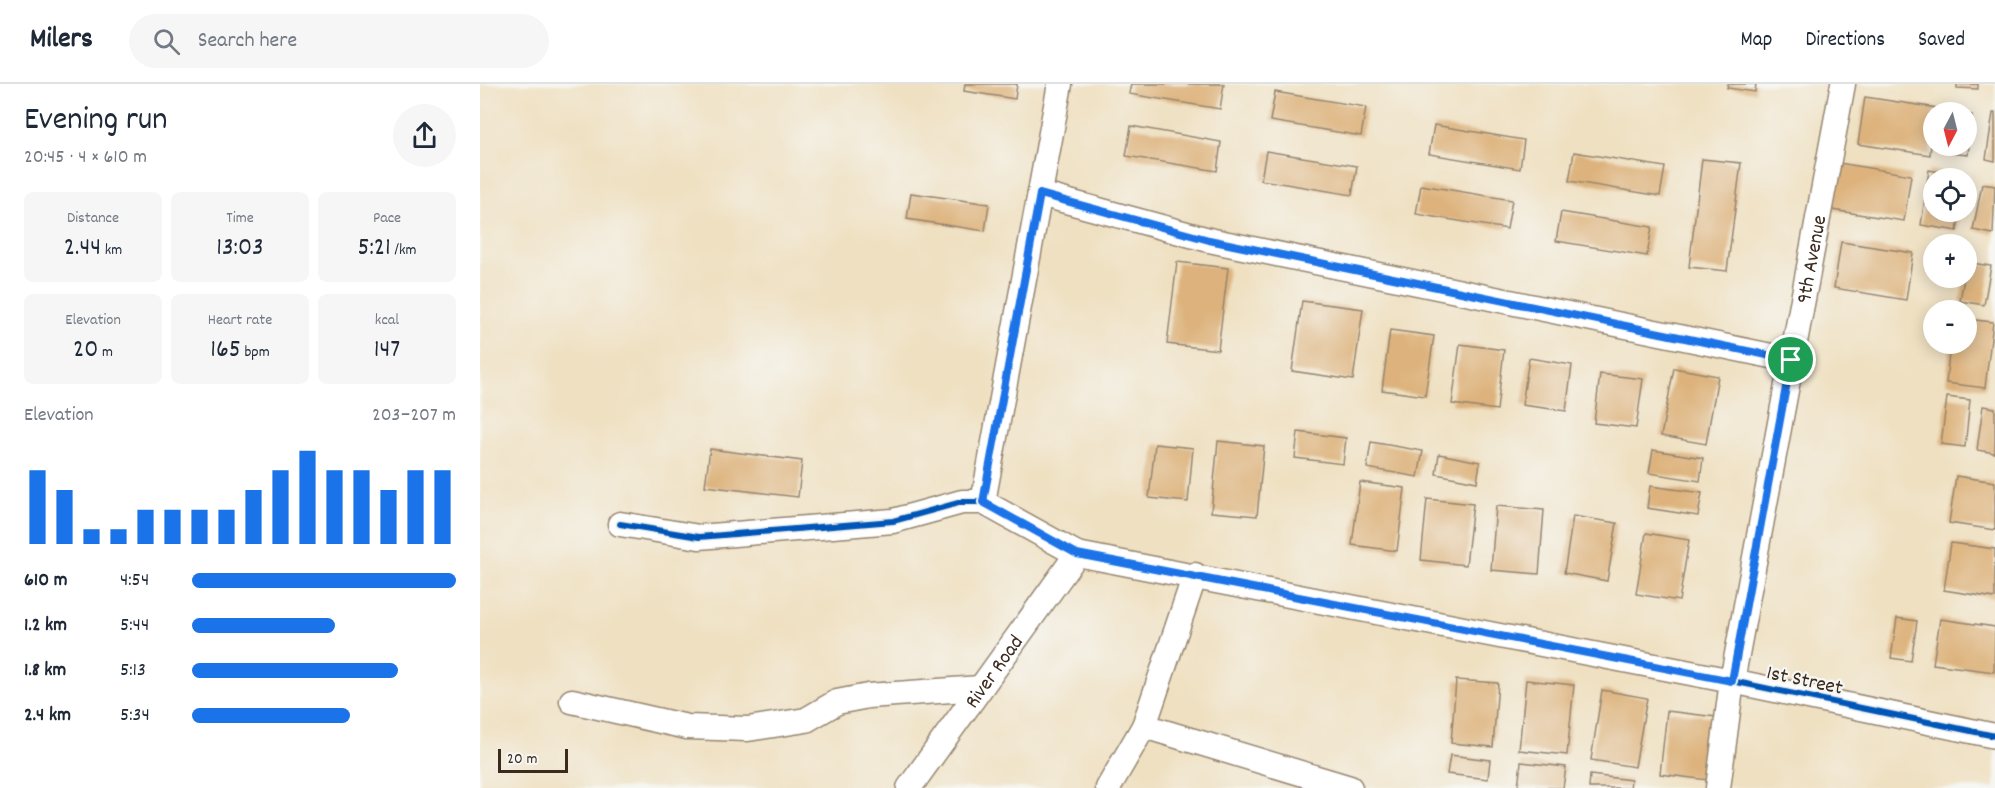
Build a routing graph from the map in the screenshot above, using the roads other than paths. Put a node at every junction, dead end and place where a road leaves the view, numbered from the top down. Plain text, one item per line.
1 (1059, 84) edge
2 (1843, 84) edge
3 (1040, 194) junction
4 (1791, 360) junction
5 (983, 502) junction
6 (620, 524) dead end
7 (1077, 554) junction
8 (1195, 575) junction
9 (1732, 681) junction
10 (980, 688) junction
11 (572, 700) dead end
12 (1144, 726) junction
13 (1995, 736) edge
14 (909, 788) edge
15 (1108, 788) edge
16 (1350, 788) edge
17 (1718, 788) edge

1 - 3 street
2 - 4 street, 9th Avenue
3 - 4 street
3 - 5 street
4 - 9 street, 9th Avenue
5 - 6 street
5 - 7 street, 1st Street
7 - 8 street, 1st Street
7 - 10 street, River Road
8 - 9 street, 1st Street
8 - 12 street
9 - 13 street, 1st Street
9 - 17 street, 9th Avenue
10 - 11 street
10 - 14 street, River Road
12 - 15 street
12 - 16 street

